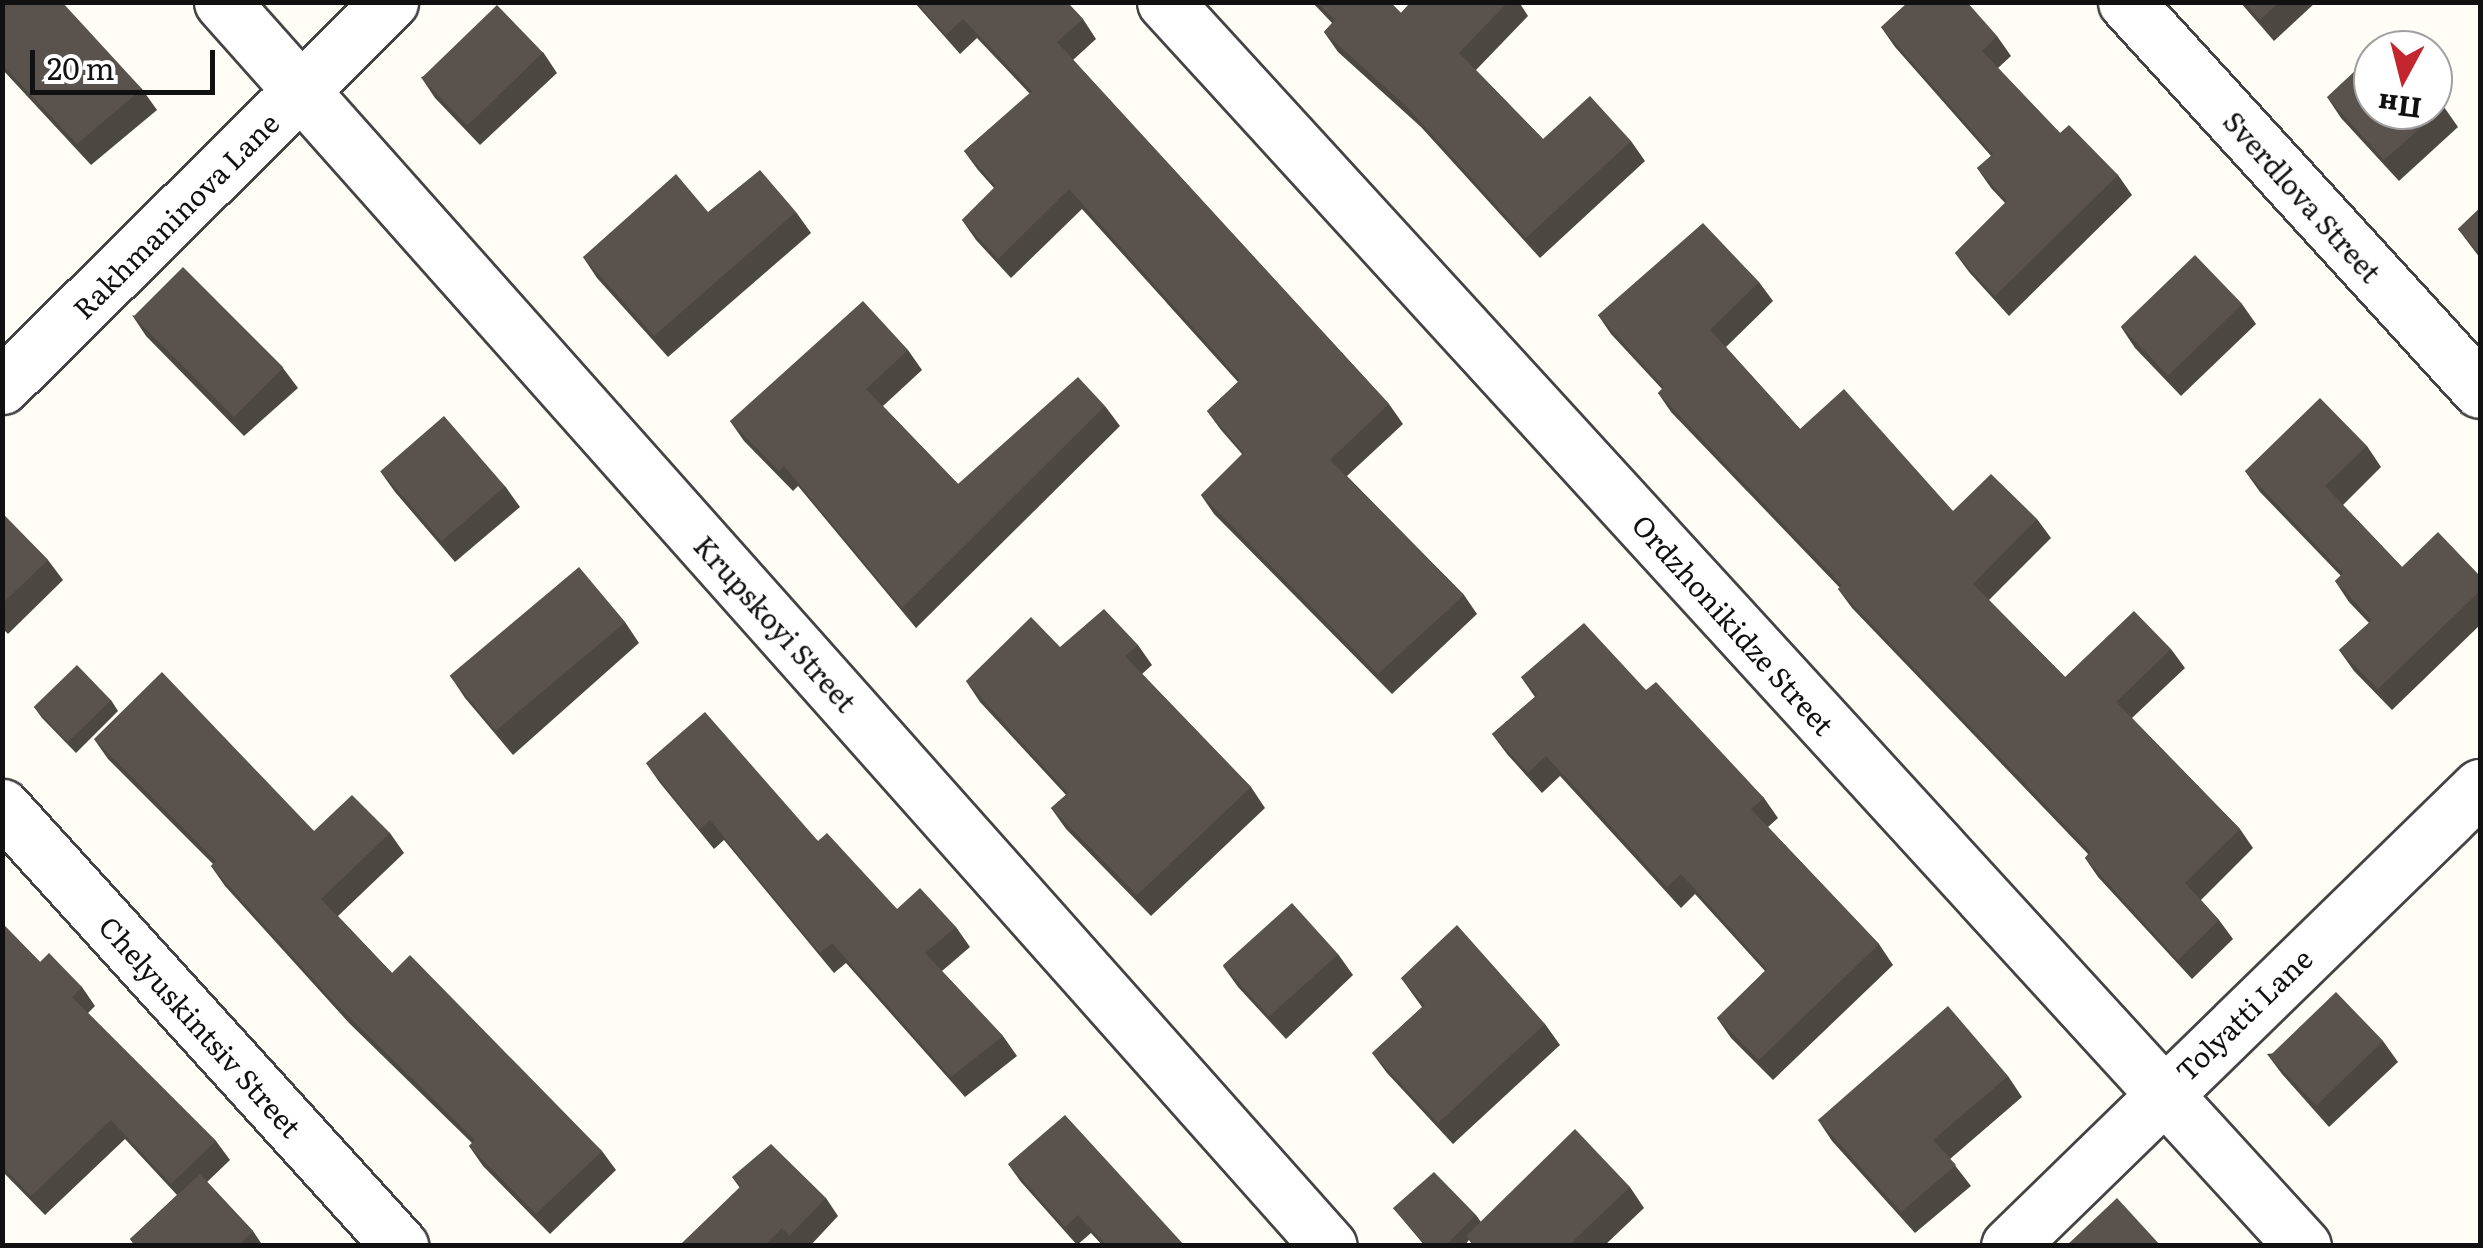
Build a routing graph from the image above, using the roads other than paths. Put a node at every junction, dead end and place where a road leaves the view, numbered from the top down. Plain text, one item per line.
1 (222, 2) edge
2 (390, 2) edge
3 (1165, 2) edge
4 (2126, 2) edge
5 (301, 90) junction
6 (2, 386) edge
7 (2480, 390) edge
8 (2480, 787) edge
9 (2, 807) edge
10 (2162, 1092) junction
11 (400, 1246) edge
12 (1328, 1246) edge
13 (2010, 1246) edge
14 (2303, 1246) edge

1 - 5 street, Krupskoyi Street
2 - 5 street, Rakhmaninova Lane
3 - 10 street, Ordzhonikidze Street
4 - 7 street, Sverdlova Street
5 - 6 street, Rakhmaninova Lane
5 - 12 street, Krupskoyi Street
8 - 10 street, Tolyatti Lane
9 - 11 street, Chelyuskintsiv Street
10 - 13 street, Tolyatti Lane
10 - 14 street, Ordzhonikidze Street

